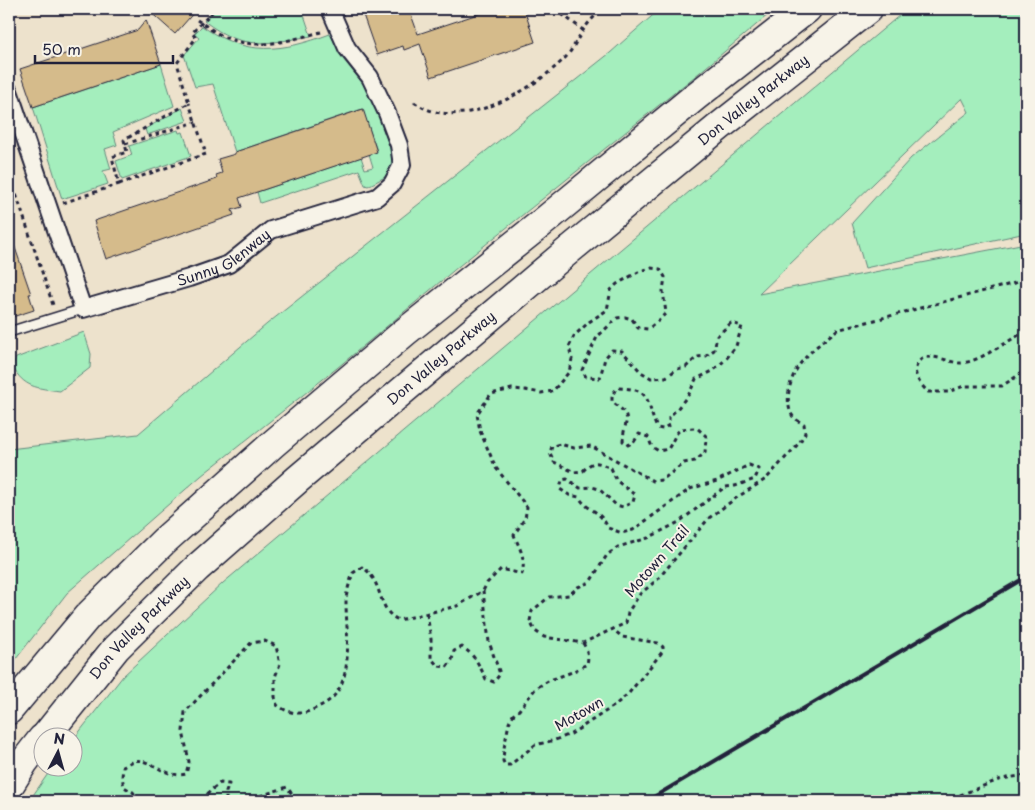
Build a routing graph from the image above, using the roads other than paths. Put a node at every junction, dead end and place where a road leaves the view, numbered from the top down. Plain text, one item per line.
1 (330, 9) edge
2 (807, 9) edge
3 (868, 9) edge
4 (9, 90) edge
5 (83, 310) junction
6 (9, 332) edge
7 (9, 710) edge
8 (51, 728) edge
9 (32, 752) edge
10 (9, 786) edge

1 - 5 street, Sunny Glenway
2 - 7 highway
3 - 8 highway, Don Valley Parkway
4 - 5 street
5 - 6 lane
9 - 10 highway, Don Valley Parkway

